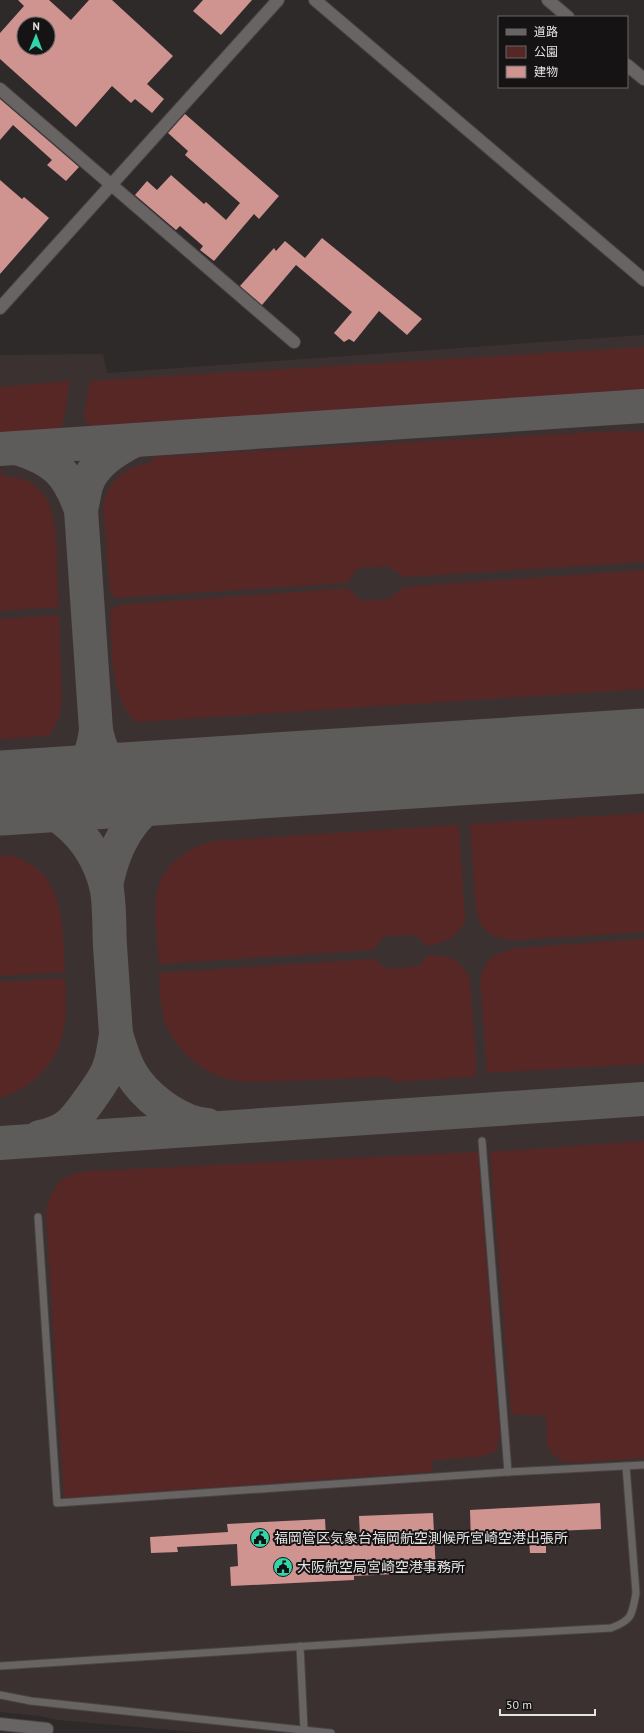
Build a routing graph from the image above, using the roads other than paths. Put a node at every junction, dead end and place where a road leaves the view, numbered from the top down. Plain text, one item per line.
1 (278, 0) edge
2 (315, 0) edge
3 (548, 0) edge
4 (567, 16) edge
5 (628, 66) edge
6 (644, 79) edge
7 (0, 89) edge
8 (110, 185) junction
9 (644, 280) edge
10 (0, 308) edge
11 (294, 342) dead end
12 (482, 1141) dead end
13 (38, 1218) dead end
14 (644, 1465) edge
15 (626, 1466) junction
16 (508, 1472) junction
17 (300, 1646) junction
18 (0, 1666) edge
19 (0, 1695) edge
20 (0, 1724) edge
21 (304, 1730) junction
22 (46, 1733) edge
23 (331, 1733) edge

1 - 8 street
2 - 9 street
3 - 4 street
5 - 6 street
7 - 8 street
8 - 10 street
8 - 11 street
12 - 16 lane
13 - 16 lane
14 - 15 lane
15 - 16 lane
15 - 17 lane
17 - 18 lane
17 - 21 lane
19 - 21 lane
20 - 22 street
21 - 23 lane

